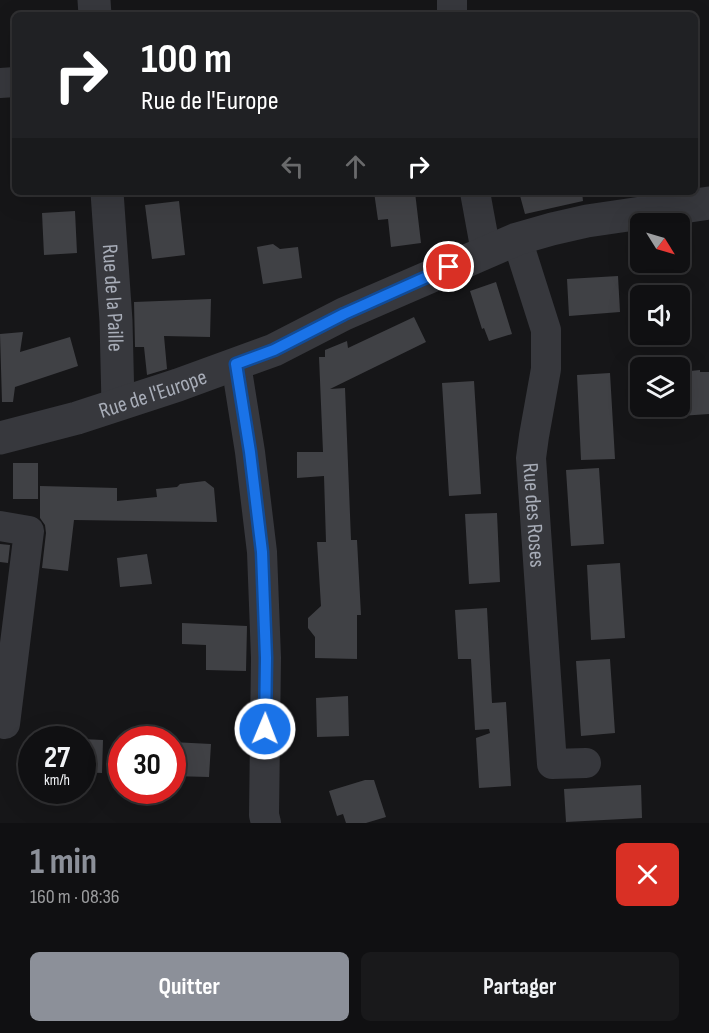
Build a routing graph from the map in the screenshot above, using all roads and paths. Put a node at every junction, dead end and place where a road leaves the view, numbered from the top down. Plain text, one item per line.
1 (107, 195) edge
2 (476, 195) edge
3 (709, 203) edge
4 (518, 239) junction
5 (486, 252) junction
6 (236, 364) junction
7 (118, 404) junction
8 (0, 438) edge
9 (0, 526) edge
10 (5, 724) dead end
11 (586, 763) dead end
12 (266, 823) edge

1 - 7 street, Rue de la Paille
2 - 5 street
3 - 4 street, Rue de l'Europe
4 - 5 street, Rue de l'Europe
4 - 11 street, Rue des Roses
5 - 6 street, Rue de l'Europe
6 - 7 street, Rue de l'Europe
6 - 12 street
7 - 8 street, Rue de l'Europe
9 - 10 street

